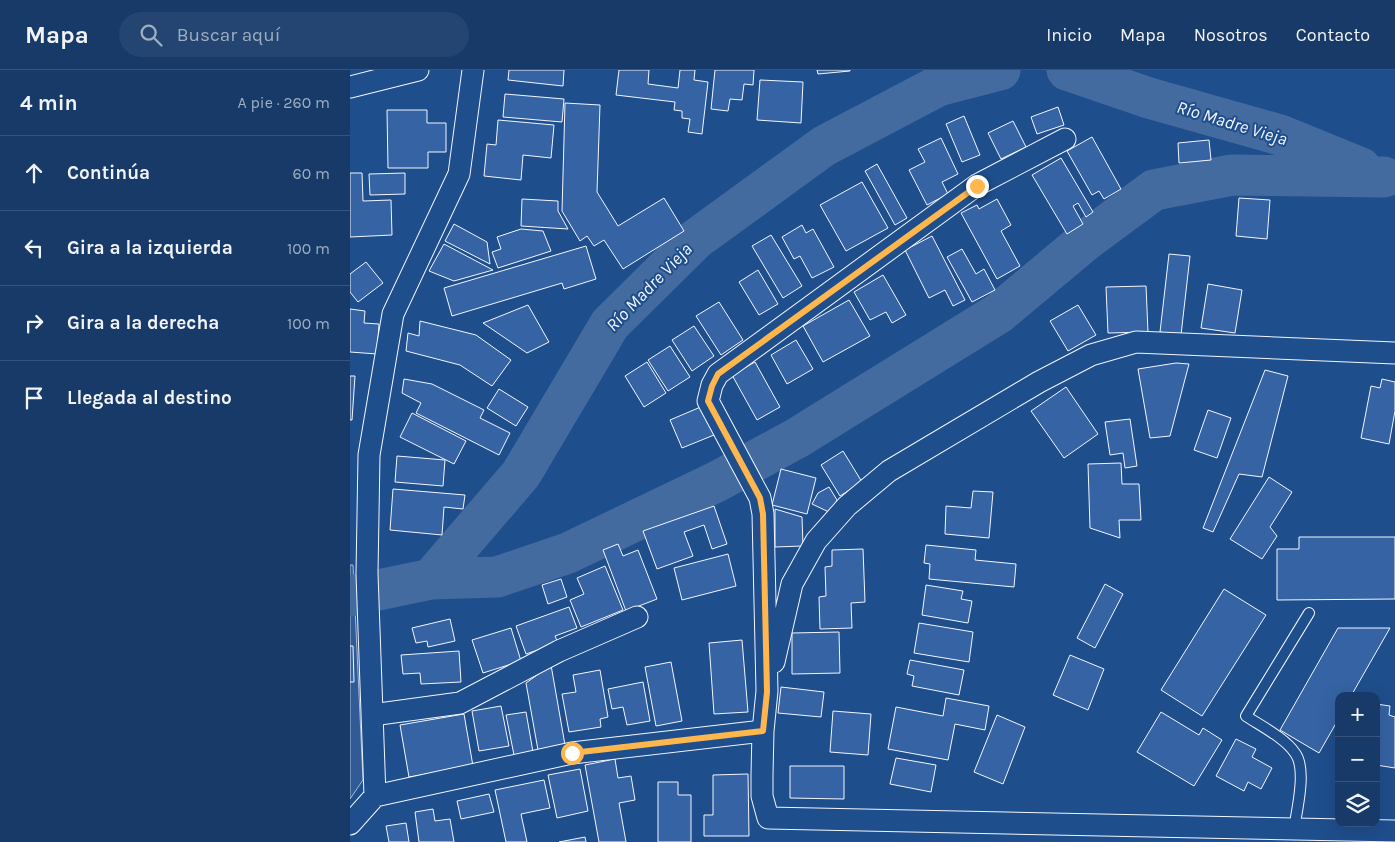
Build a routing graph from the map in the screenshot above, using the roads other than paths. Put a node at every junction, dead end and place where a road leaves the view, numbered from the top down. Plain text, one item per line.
1 (418, 70) edge
2 (473, 70) edge
3 (350, 87) edge
4 (1065, 139) dead end
5 (1395, 353) edge
6 (1309, 612) dead end
7 (636, 617) dead end
8 (767, 692) junction
9 (372, 715) junction
10 (763, 731) junction
11 (375, 796) junction
12 (350, 824) edge
13 (1294, 828) junction
14 (1395, 831) edge

1 - 3 street
2 - 9 street
4 - 8 street
5 - 8 street
6 - 13 lane
7 - 9 street
8 - 10 street
9 - 11 street
10 - 11 street
10 - 13 street
11 - 12 street
13 - 14 street

